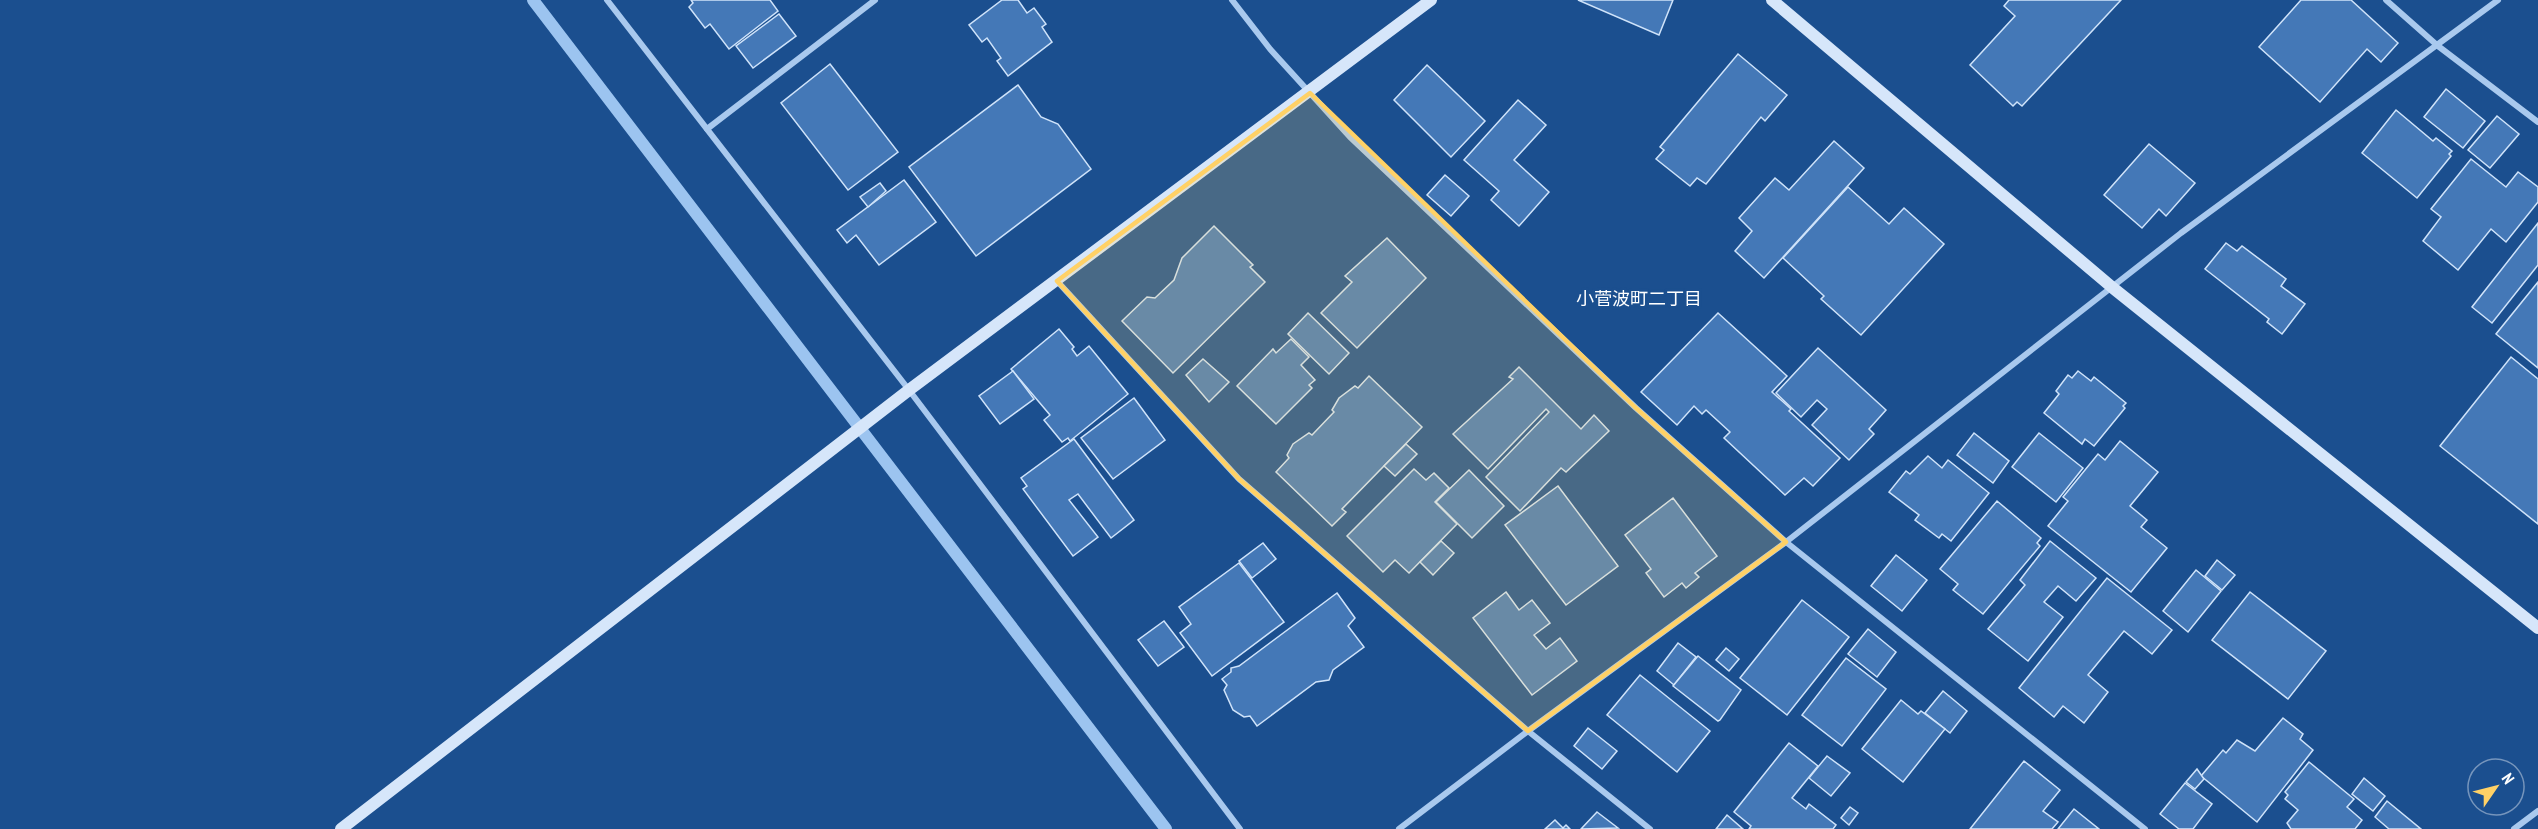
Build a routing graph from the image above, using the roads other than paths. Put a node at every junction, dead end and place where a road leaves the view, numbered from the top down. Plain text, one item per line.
1 (607, 0) edge
2 (875, 0) edge
3 (1232, 0) edge
4 (1431, 0) edge
5 (1772, 0) edge
6 (2386, 0) edge
7 (2498, 0) edge
8 (2438, 46) junction
9 (1310, 93) junction
10 (2538, 122) edge
11 (707, 129) junction
12 (1057, 281) junction
13 (2113, 288) junction
14 (909, 390) junction
15 (1786, 542) junction
16 (2538, 628) edge
17 (1528, 731) junction
18 (2538, 811) edge
19 (341, 829) edge
20 (1240, 829) edge
21 (1399, 829) edge
22 (1650, 829) edge
23 (2145, 829) edge
24 (2514, 829) edge

1 - 11 street
2 - 11 street
3 - 9 street
4 - 9 street
5 - 13 street
6 - 8 street
7 - 8 street
8 - 10 street
8 - 13 street
9 - 12 street
9 - 15 street
11 - 14 street
12 - 14 street
12 - 17 street
13 - 15 street
13 - 16 street
14 - 19 street
14 - 20 street
15 - 17 street
15 - 23 street
17 - 21 street
17 - 22 street
18 - 24 street

